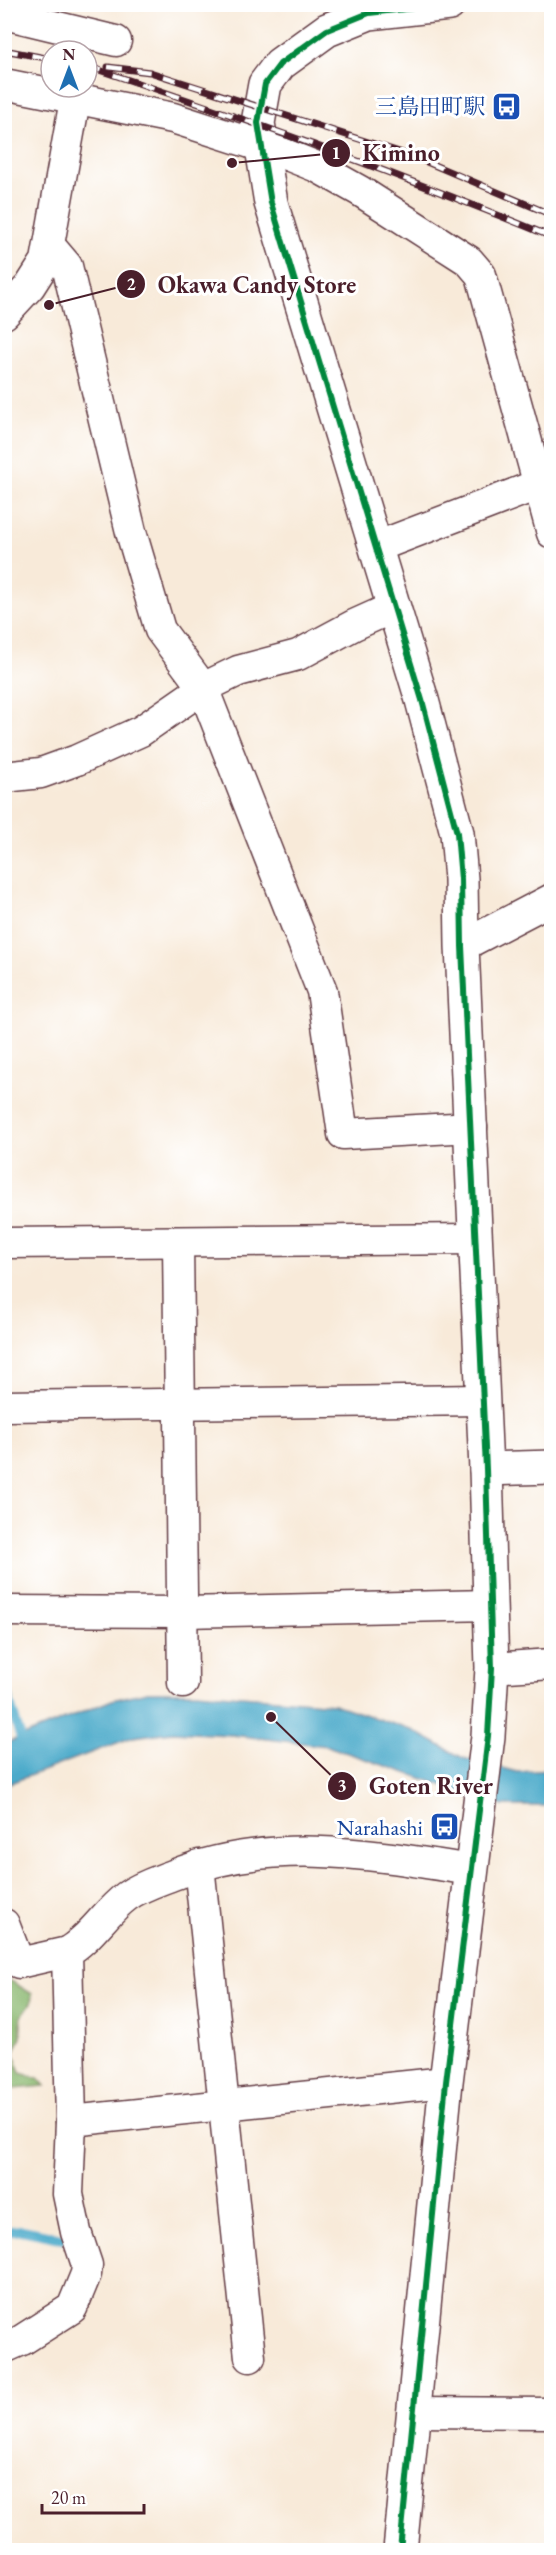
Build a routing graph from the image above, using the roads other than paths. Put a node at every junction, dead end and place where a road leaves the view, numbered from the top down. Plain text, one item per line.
1 (449, 4) edge
2 (366, 7) edge
3 (4, 14) edge
4 (116, 41) dead end
5 (4, 84) edge
6 (75, 100) junction
7 (260, 146) junction
8 (50, 246) junction
9 (4, 314) edge
10 (537, 485) junction
11 (552, 533) edge
12 (376, 547) junction
13 (394, 607) junction
14 (203, 688) junction
15 (4, 777) edge
16 (552, 899) edge
17 (462, 946) junction
18 (472, 1127) junction
19 (475, 1239) junction
20 (178, 1242) junction
21 (4, 1243) edge
22 (483, 1400) junction
23 (181, 1405) junction
24 (4, 1406) edge
25 (552, 1467) edge
26 (486, 1469) junction
27 (490, 1605) junction
28 (4, 1611) edge
29 (184, 1612) junction
30 (552, 1664) edge
31 (492, 1668) junction
32 (183, 1683) dead end
33 (199, 1865) junction
34 (471, 1870) junction
35 (4, 1924) edge
36 (67, 1952) junction
37 (446, 2082) junction
38 (225, 2106) junction
39 (71, 2121) junction
40 (4, 2348) edge
41 (250, 2357) dead end
42 (415, 2412) junction
43 (552, 2413) edge
44 (400, 2550) edge

1 - 2 street
2 - 7 street
3 - 4 street
5 - 6 street
6 - 7 street
6 - 8 street
7 - 10 street
7 - 12 street
8 - 9 street
8 - 14 street
10 - 11 street
10 - 12 street
12 - 13 street
13 - 14 street
13 - 17 street
14 - 15 street
14 - 18 street
16 - 17 street
17 - 18 street
18 - 19 street
19 - 20 street
19 - 22 street
20 - 21 street
20 - 23 street
22 - 23 street
22 - 26 street
23 - 24 street
23 - 29 street
25 - 26 street
26 - 27 street
27 - 29 street
27 - 31 street
28 - 29 street
29 - 32 street
30 - 31 street
31 - 34 street
33 - 34 street
33 - 36 street
33 - 38 street
34 - 37 street
35 - 36 street
36 - 39 street
37 - 38 street
37 - 42 street
38 - 39 street
38 - 41 street
39 - 40 street
42 - 43 street
42 - 44 street

